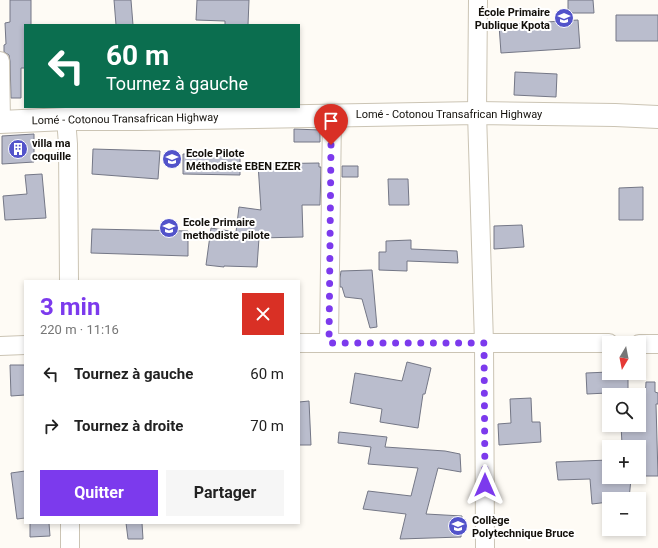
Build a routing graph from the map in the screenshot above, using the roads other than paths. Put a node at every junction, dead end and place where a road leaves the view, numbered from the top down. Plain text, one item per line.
1 (478, 0) edge
2 (0, 61) edge
3 (0, 112) edge
4 (477, 113) junction
5 (332, 115) junction
6 (655, 115) edge
7 (66, 119) junction
8 (69, 280) edge
9 (300, 343) edge
10 (329, 343) junction
11 (484, 343) junction
12 (602, 343) edge
13 (646, 344) edge
14 (658, 344) edge
15 (24, 345) edge
16 (0, 346) edge
17 (70, 524) edge
18 (70, 548) edge
19 (485, 548) edge

1 - 4 street
2 - 3 street
3 - 7 highway, Lomé - Cotonou Transafrican Highway
4 - 5 highway, Lomé - Cotonou Transafrican Highway
4 - 6 highway, Lomé - Cotonou Transafrican Highway
4 - 11 street
5 - 7 highway, Lomé - Cotonou Transafrican Highway
5 - 10 street
7 - 8 street
9 - 10 street
10 - 11 street
11 - 12 street
11 - 19 street
13 - 14 street
15 - 16 street
17 - 18 street

